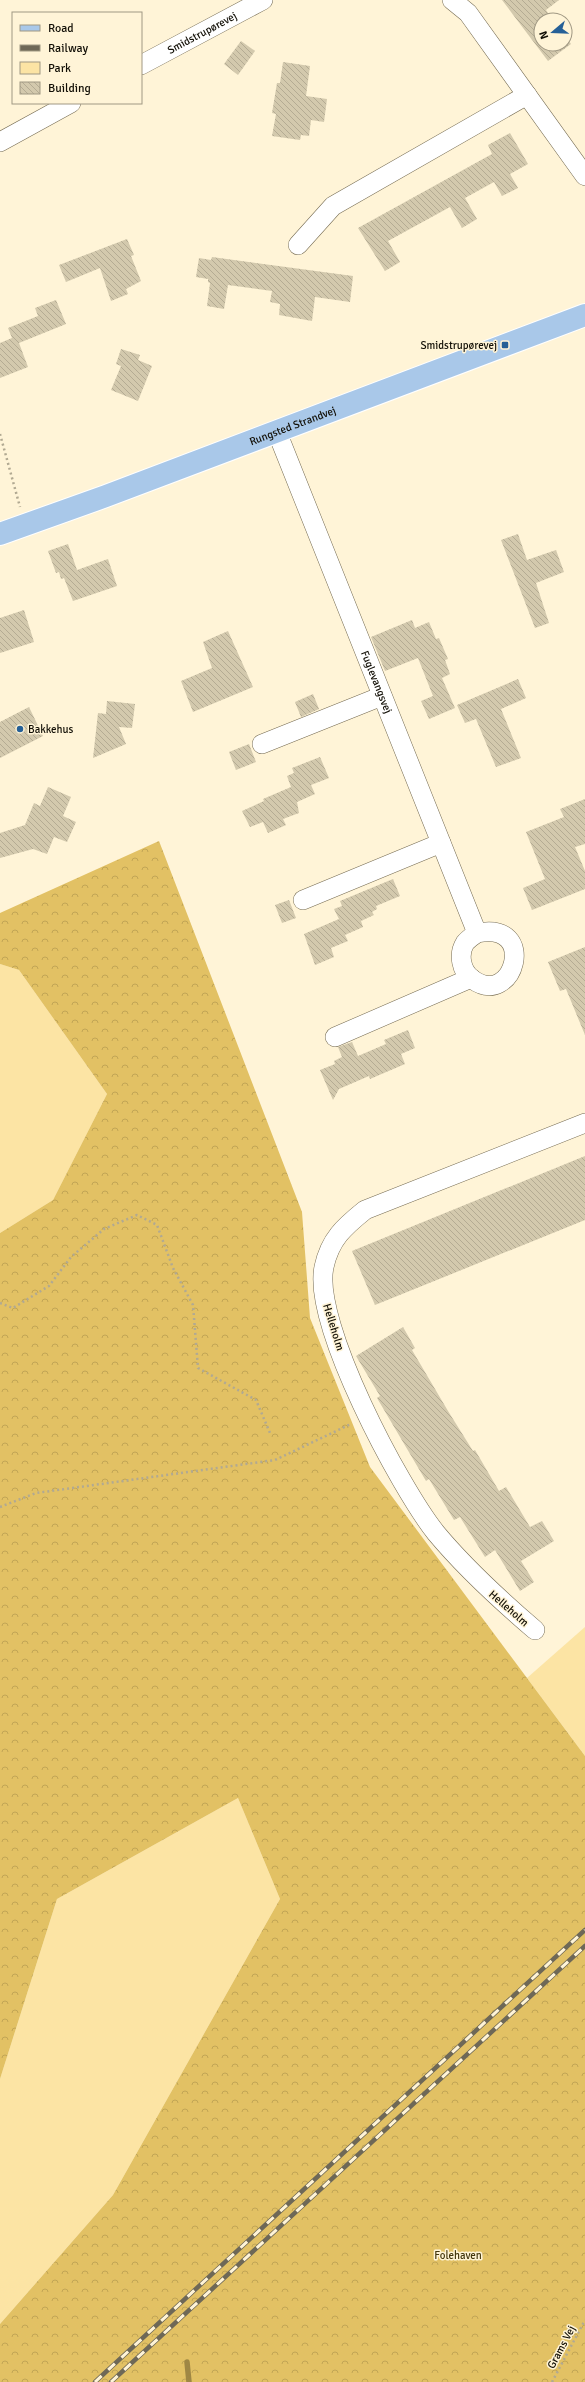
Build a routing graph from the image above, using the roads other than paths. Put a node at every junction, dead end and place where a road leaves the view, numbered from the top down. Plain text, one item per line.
1 (263, 0) edge
2 (452, 0) edge
3 (142, 64) edge
4 (527, 95) junction
5 (69, 104) edge
6 (0, 142) edge
7 (585, 176) edge
8 (298, 246) dead end
9 (585, 315) edge
10 (277, 432) junction
11 (0, 534) edge
12 (382, 696) junction
13 (262, 744) dead end
14 (441, 843) junction
15 (304, 900) dead end
16 (477, 933) junction
17 (471, 978) junction
18 (335, 1037) dead end
19 (585, 1123) edge
20 (535, 1630) dead end

1 - 3 street, Smidstrupørevej
2 - 4 street
4 - 7 street
4 - 8 street
5 - 6 street
9 - 10 main road, Rungsted Strandvej
10 - 11 main road, Rungsted Strandvej
10 - 12 street, Fuglevangsvej
12 - 13 street
12 - 14 street, Fuglevangsvej
14 - 15 street
14 - 16 street, Fuglevangsvej
16 - 17 street
16 - 17 street
17 - 18 street
19 - 20 street, Helleholm

